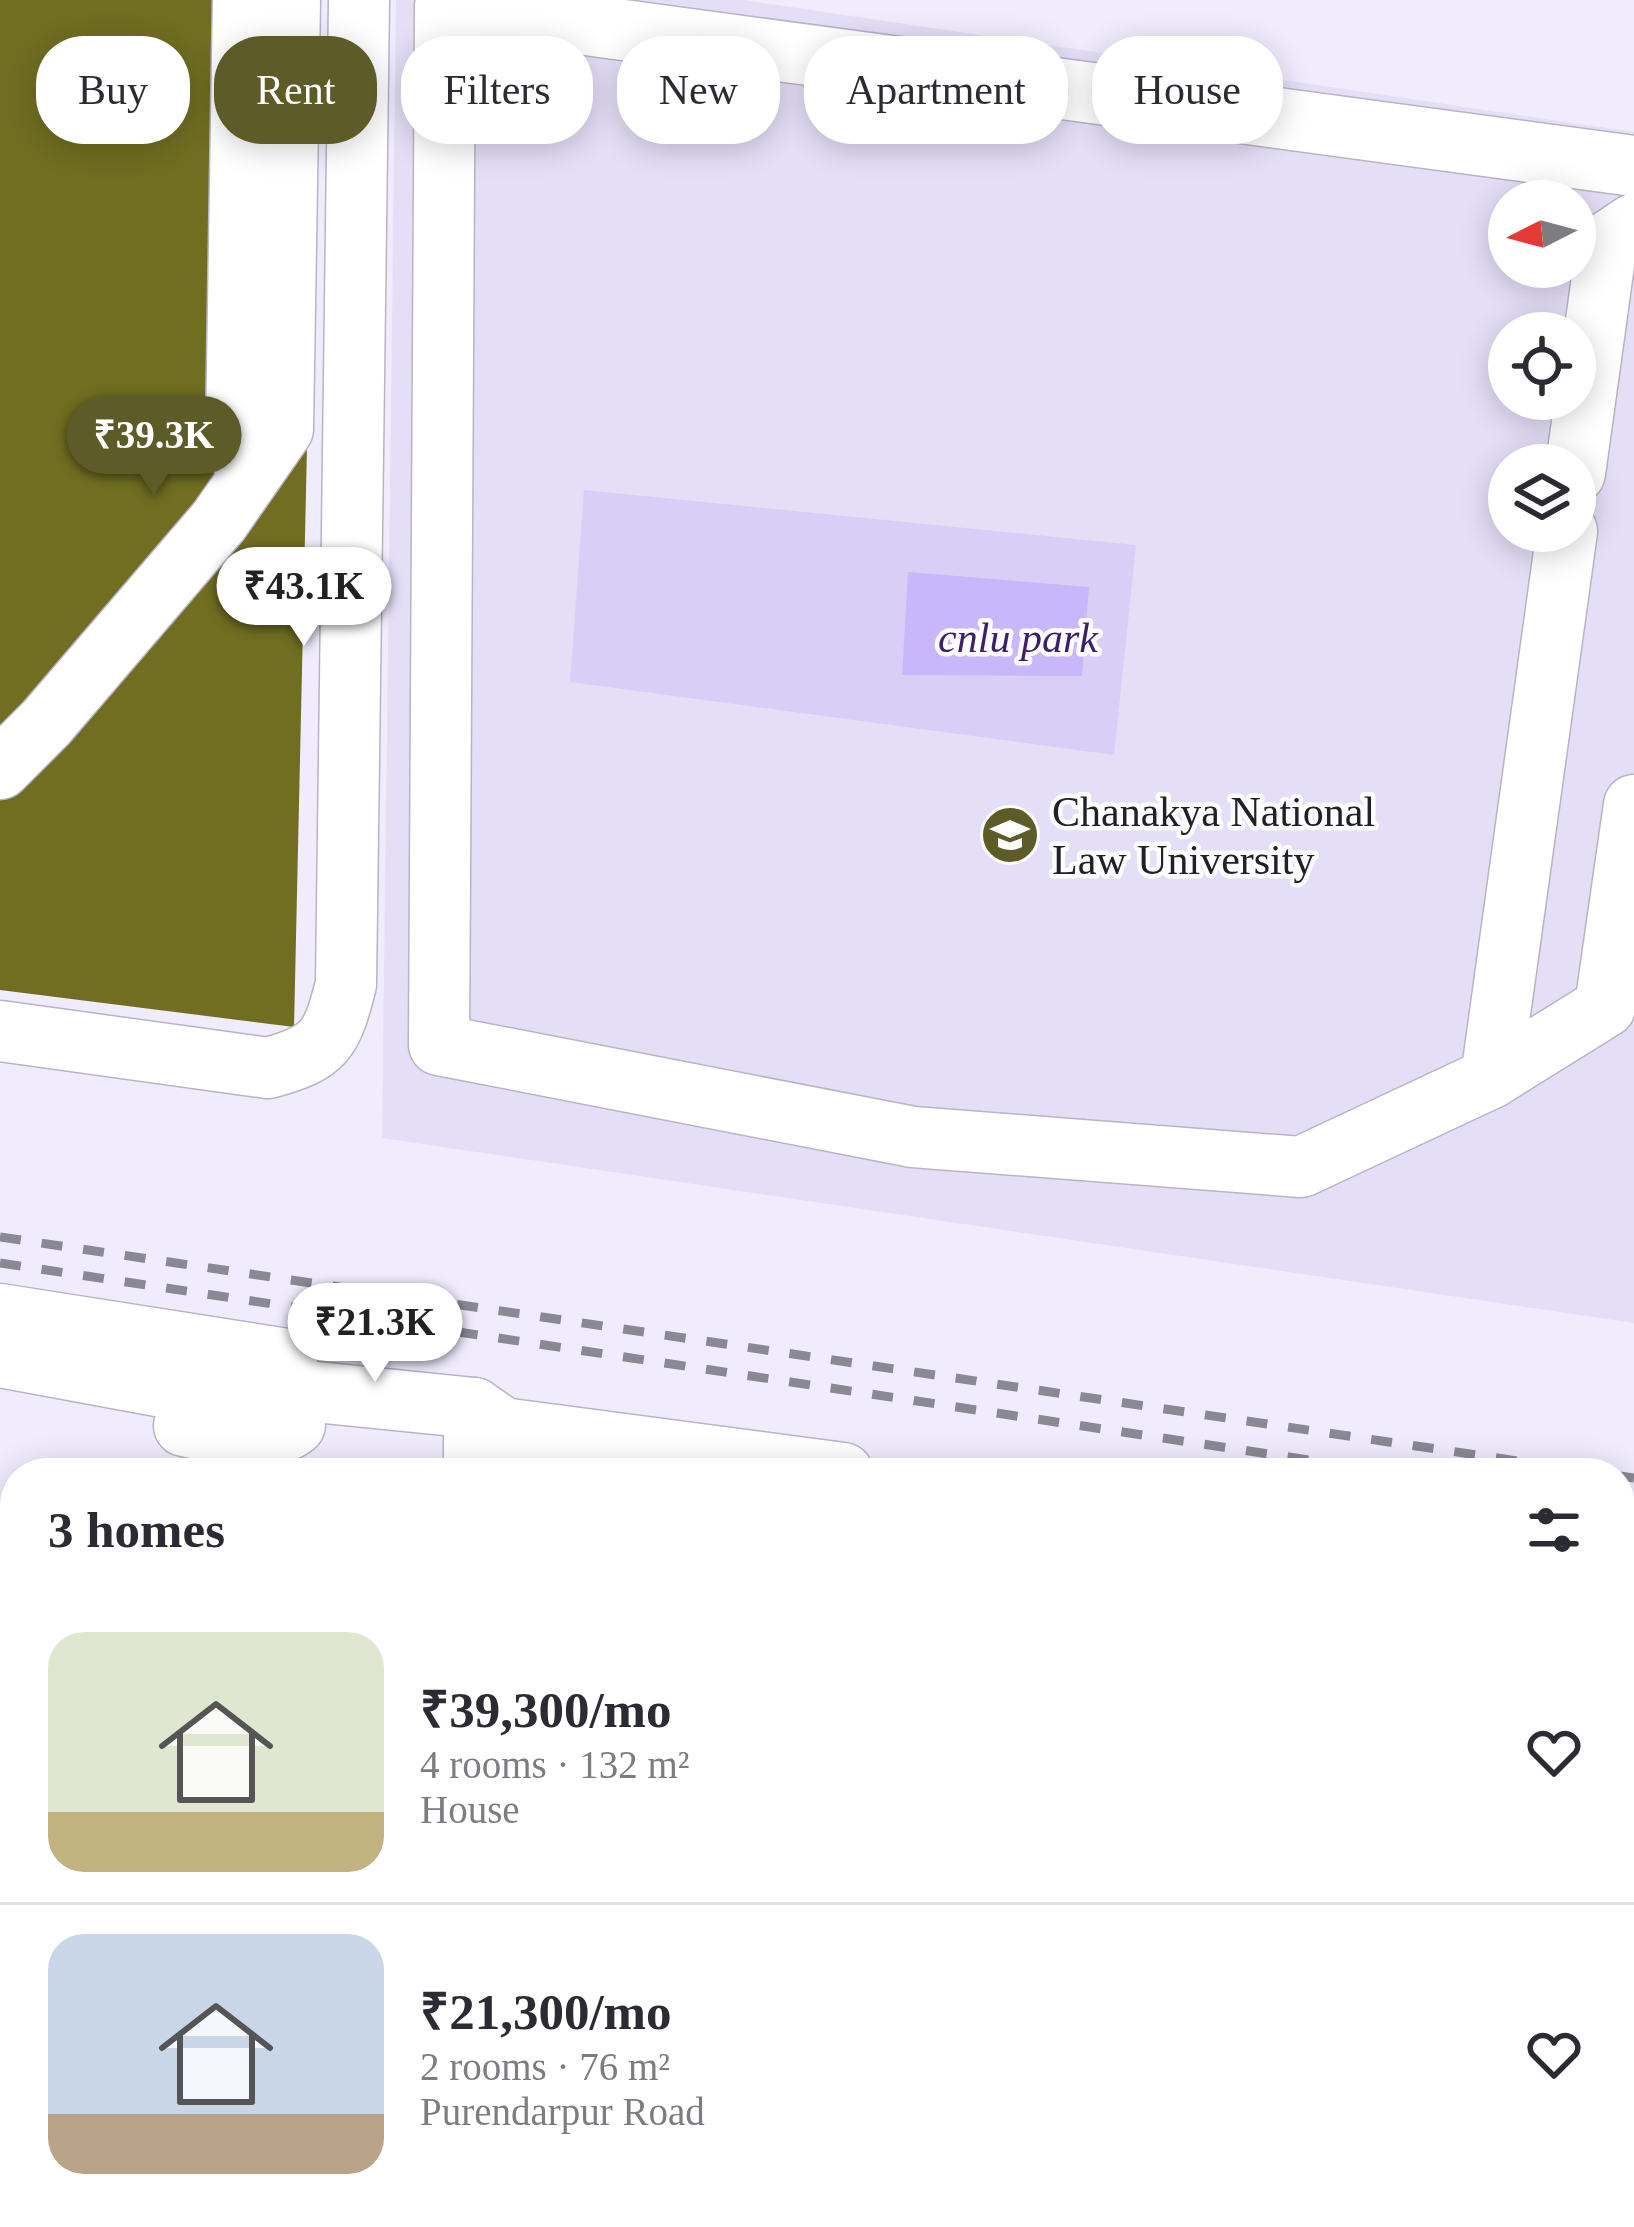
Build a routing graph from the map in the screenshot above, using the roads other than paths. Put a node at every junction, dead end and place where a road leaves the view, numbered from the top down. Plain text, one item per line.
1 (243, 0) edge
2 (290, 0) edge
3 (359, 22) edge
4 (409, 36) edge
5 (445, 36) edge
6 (444, 144) edge
7 (1634, 166) edge
8 (1634, 224) edge
9 (1579, 444) edge
10 (247, 479) junction
11 (1564, 552) edge
12 (0, 769) edge
13 (1634, 805) edge
14 (1620, 1008) edge
15 (0, 1031) edge
16 (1491, 1078) junction
17 (0, 1314) edge
18 (0, 1357) edge
19 (351, 1396) junction
20 (0, 1398) edge
21 (275, 1411) junction
22 (191, 1431) edge
23 (481, 1438) edge
24 (688, 1458) edge

1 - 10 street
2 - 10 street
3 - 4 street
3 - 15 street
5 - 7 street
6 - 16 street
8 - 9 street
10 - 12 street
11 - 16 street
13 - 14 street
14 - 16 street
17 - 19 street
18 - 22 street
19 - 21 street
19 - 23 street
20 - 22 street
21 - 22 street
21 - 23 street
23 - 24 street

